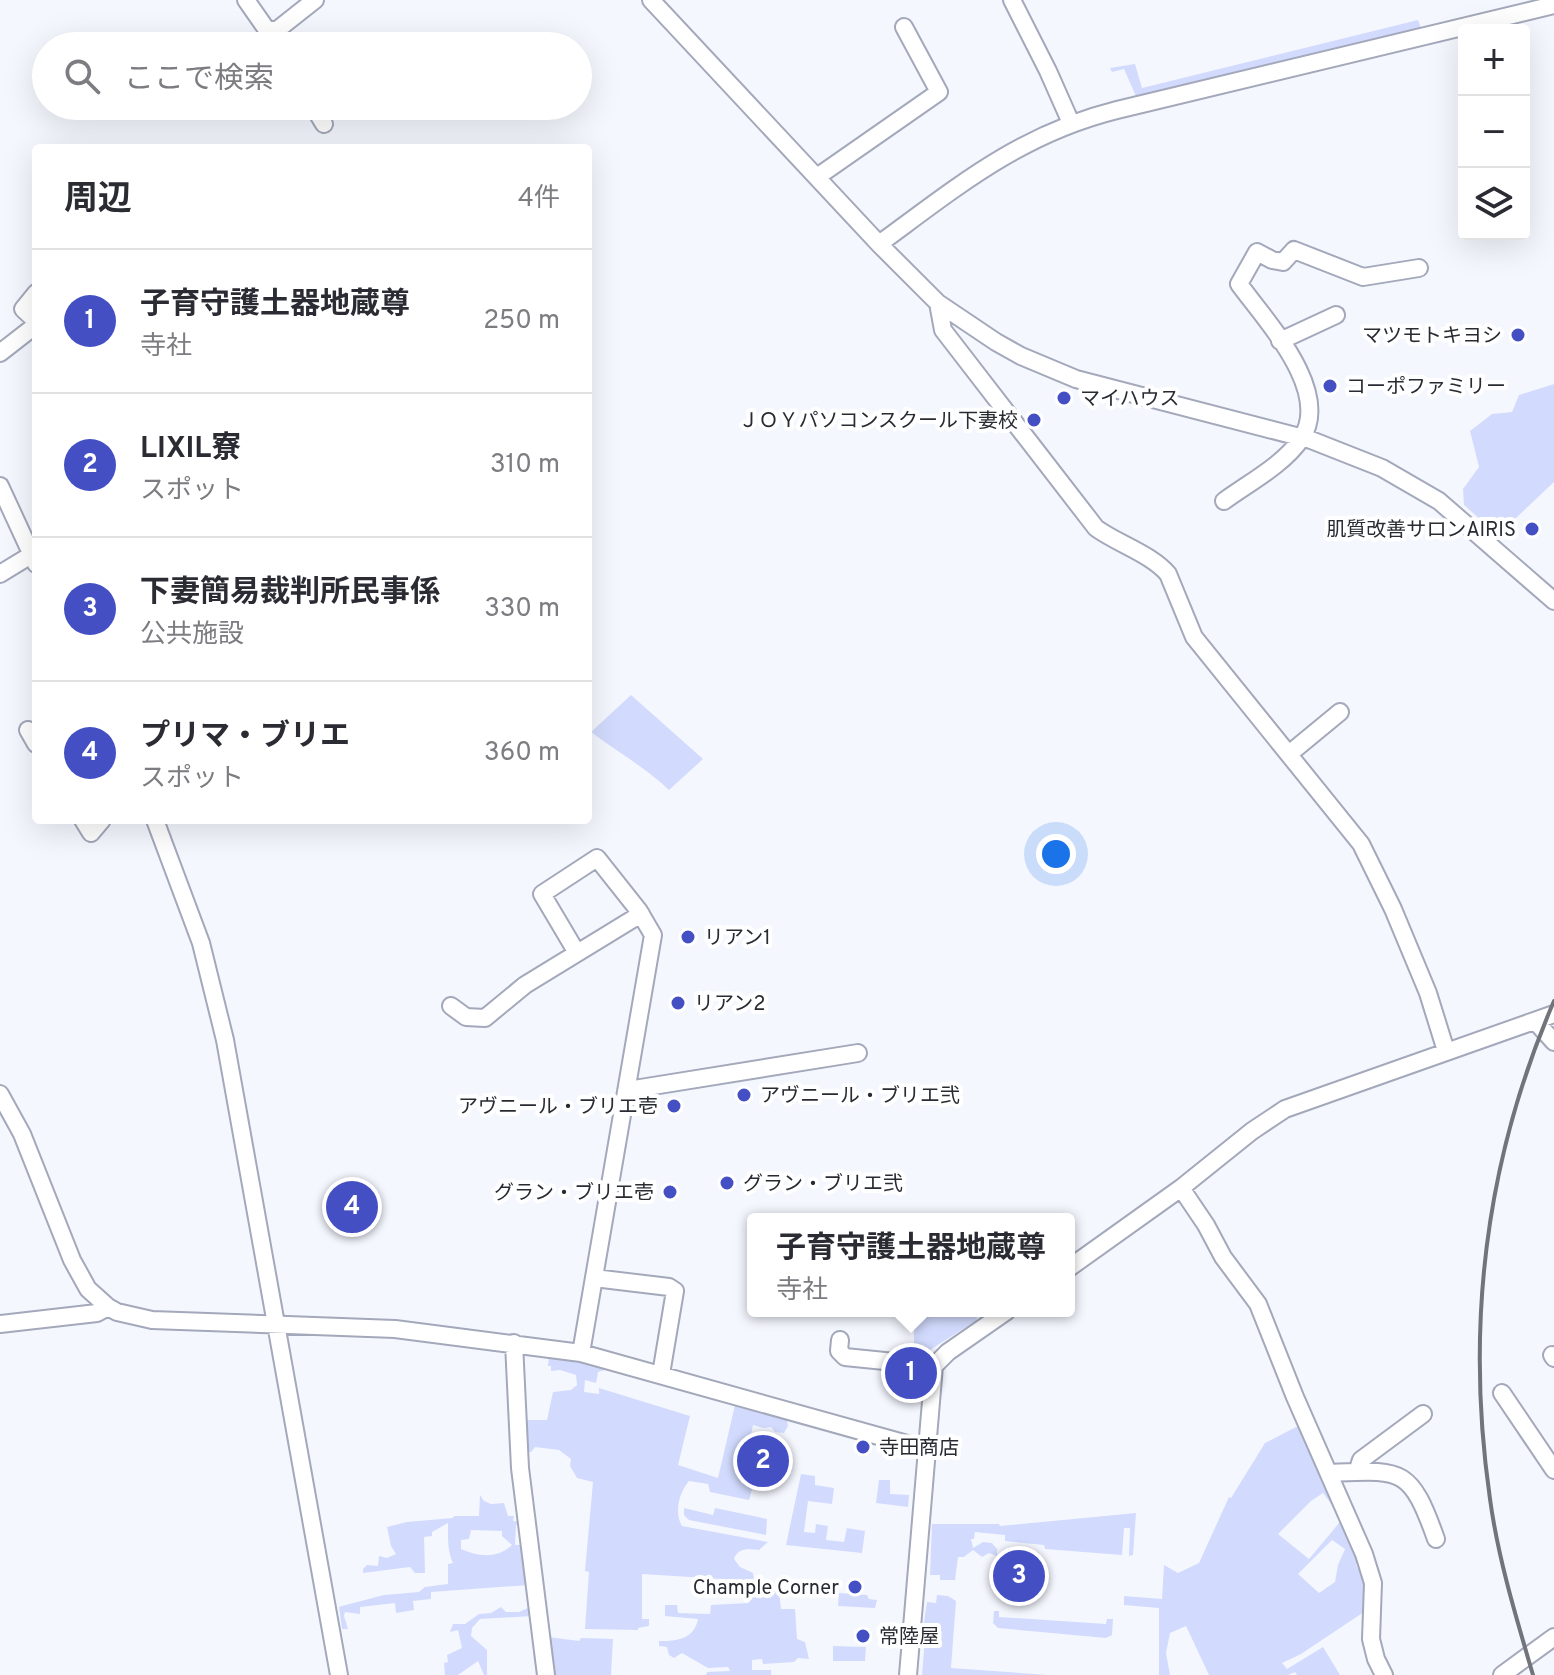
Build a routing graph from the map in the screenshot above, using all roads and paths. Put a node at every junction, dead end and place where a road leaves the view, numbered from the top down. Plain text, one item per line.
1 (246, 0) edge
2 (315, 0) edge
3 (651, 0) edge
4 (1012, 0) edge
5 (1554, 5) edge
6 (904, 27) dead end
7 (267, 30) joint
8 (322, 120) edge
9 (1071, 123) junction
10 (324, 124) dead end
11 (817, 177) junction
12 (879, 244) junction
13 (1419, 268) dead end
14 (32, 298) edge
15 (938, 303) junction
16 (1336, 315) dead end
17 (32, 319) edge
18 (32, 326) edge
19 (1280, 341) junction
20 (0, 353) edge
21 (1302, 438) junction
22 (0, 486) edge
23 (1224, 501) dead end
24 (32, 551) edge
25 (32, 558) edge
26 (0, 574) edge
27 (1554, 601) edge
28 (1340, 712) dead end
29 (1289, 754) junction
30 (85, 824) edge
31 (99, 824) edge
32 (157, 824) edge
33 (641, 914) junction
34 (577, 953) junction
35 (451, 1006) dead end
36 (1554, 1014) edge
37 (1535, 1021) junction
38 (1554, 1040) edge
39 (1446, 1051) junction
40 (858, 1053) dead end
41 (628, 1090) junction
42 (0, 1094) edge
43 (1181, 1188) junction
44 (1075, 1264) edge
45 (594, 1278) junction
46 (108, 1307) junction
47 (999, 1317) edge
48 (274, 1323) junction
49 (0, 1324) edge
50 (840, 1340) dead end
51 (514, 1343) junction
52 (581, 1353) junction
53 (935, 1364) junction
54 (661, 1374) junction
55 (1502, 1393) dead end
56 (1423, 1414) dead end
57 (925, 1449) junction
58 (1554, 1470) edge
59 (1357, 1472) junction
60 (1329, 1473) junction
61 (1436, 1539) dead end
62 (1554, 1637) edge
63 (339, 1675) edge
64 (546, 1675) edge
65 (908, 1675) edge
66 (1384, 1675) edge
67 (1502, 1675) edge

1 - 7 street
2 - 7 street
3 - 11 street
4 - 9 street
5 - 9 street
6 - 11 street
8 - 10 street
9 - 12 street
11 - 12 street
12 - 15 street
13 - 19 street
14 - 17 street
15 - 21 street
15 - 29 street
16 - 19 street
18 - 20 street
19 - 21 street
21 - 23 street
21 - 27 street
22 - 24 street
25 - 26 street
28 - 29 street
29 - 39 street
30 - 31 street
32 - 48 street
33 - 34 street
33 - 34 street
33 - 41 street
34 - 35 street
36 - 37 street
37 - 38 street
37 - 39 street
39 - 43 street
40 - 41 street
41 - 45 street
42 - 46 street
43 - 44 street
43 - 60 street
45 - 52 street
45 - 54 street
46 - 48 street
46 - 49 street
47 - 53 street
48 - 51 street
48 - 63 street
50 - 53 street
51 - 52 street
51 - 64 street
52 - 54 street
53 - 57 street
54 - 57 street
55 - 58 street
56 - 59 street
57 - 65 street
59 - 60 street
59 - 61 street
60 - 66 street
62 - 67 street

